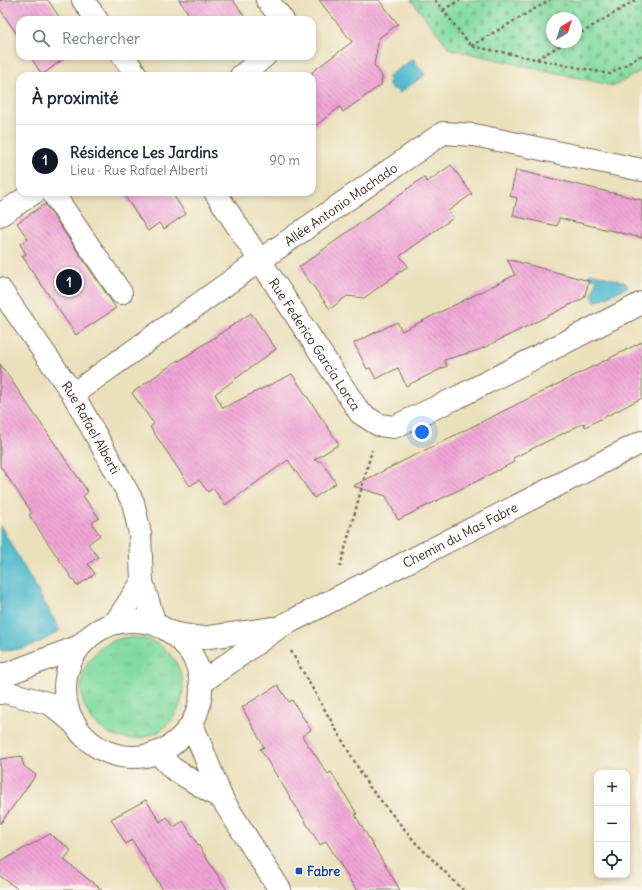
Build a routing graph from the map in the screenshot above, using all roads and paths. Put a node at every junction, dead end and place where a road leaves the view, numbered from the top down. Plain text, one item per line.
1 (83, 0) edge
2 (267, 0) edge
3 (435, 0) edge
4 (460, 0) edge
5 (550, 0) edge
6 (636, 0) edge
7 (443, 10) junction
8 (94, 16) edge
9 (281, 16) edge
10 (582, 32) edge
11 (471, 46) junction
12 (556, 48) edge
13 (642, 55) edge
14 (537, 59) junction
15 (126, 60) edge
16 (260, 60) edge
17 (134, 72) edge
18 (246, 72) edge
19 (642, 170) edge
20 (29, 196) edge
21 (55, 196) edge
22 (218, 196) edge
23 (0, 216) edge
24 (259, 260) junction
25 (0, 289) edge
26 (121, 293) dead end
27 (642, 303) edge
28 (73, 394) junction
29 (379, 425) junction
30 (642, 442) edge
31 (142, 582) junction
32 (334, 599) junction
33 (115, 623) junction
34 (164, 628) junction
35 (278, 628) junction
36 (80, 646) junction
37 (0, 674) edge
38 (202, 683) junction
39 (0, 693) edge
40 (192, 724) junction
41 (76, 725) junction
42 (158, 753) junction
43 (222, 800) junction
44 (280, 890) edge
45 (463, 890) edge

1 - 8 street
2 - 9 street
3 - 7 path
4 - 7 path
5 - 11 path
6 - 10 path
7 - 11 path
11 - 14 path
12 - 14 path
13 - 14 path
15 - 17 street
16 - 18 street
19 - 24 street, Allée Antonio Machado
20 - 23 street
21 - 26 street
22 - 24 street, Rue Federico García Lorca
24 - 28 street, Allée Antonio Machado
24 - 29 street, Rue Federico García Lorca
25 - 28 street, Rue Rafael Alberti
27 - 29 street
28 - 31 street, Rue Rafael Alberti
29 - 32 path
30 - 32 street, Chemin du Mas Fabre
31 - 33 street
31 - 34 street, Rue Rafael Alberti
32 - 35 street, Chemin du Mas Fabre
33 - 34 street
33 - 36 street
34 - 35 street, Chemin du Mas Fabre
34 - 38 street
35 - 38 street, Chemin du Mas Fabre
35 - 45 path
36 - 37 street
36 - 41 street
38 - 40 street
39 - 41 street
40 - 42 street
40 - 43 street
41 - 42 street
42 - 43 street
43 - 44 street

